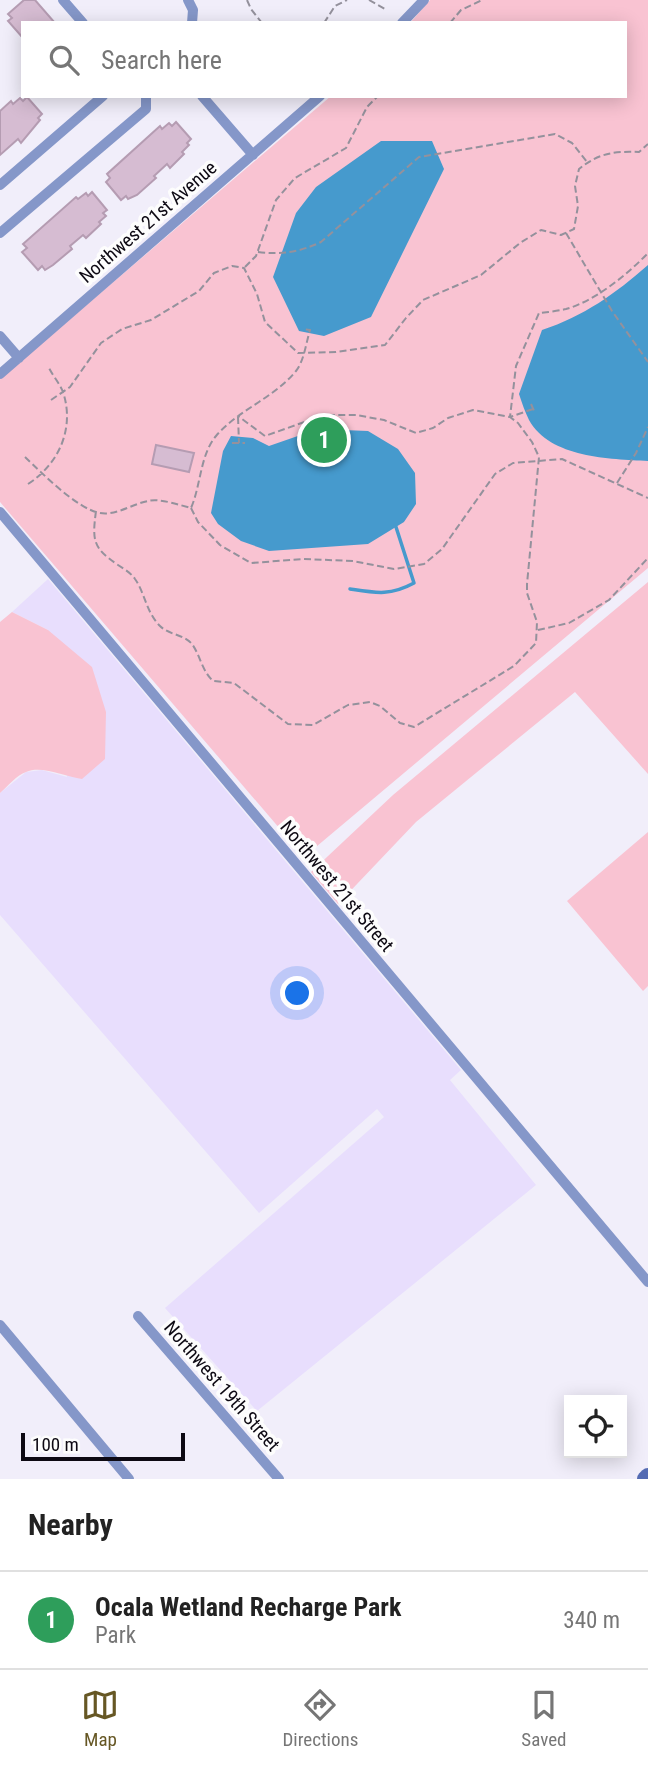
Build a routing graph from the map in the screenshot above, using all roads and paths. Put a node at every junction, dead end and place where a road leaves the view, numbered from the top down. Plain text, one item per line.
1 (64, 0) edge
2 (188, 0) edge
3 (247, 0) edge
4 (347, 0) edge
5 (369, 0) edge
6 (424, 0) edge
7 (482, 0) edge
8 (385, 9) dead end
9 (81, 21) edge
10 (192, 21) edge
11 (260, 21) edge
12 (325, 21) edge
13 (404, 21) edge
14 (452, 21) edge
15 (101, 98) edge
16 (146, 98) edge
17 (204, 98) edge
18 (318, 98) edge
19 (376, 98) edge
20 (648, 144) edge
21 (253, 155) junction
22 (587, 162) junction
23 (0, 185) edge
24 (0, 233) edge
25 (566, 233) junction
26 (258, 252) junction
27 (648, 253) edge
28 (244, 268) junction
29 (600, 292) junction
30 (303, 329) dead end
31 (310, 330) junction
32 (316, 331) dead end
33 (0, 336) edge
34 (303, 353) junction
35 (19, 358) junction
36 (648, 362) edge
37 (49, 368) dead end
38 (0, 374) edge
39 (63, 392) junction
40 (51, 400) dead end
41 (531, 404) dead end
42 (533, 409) junction
43 (535, 413) dead end
44 (238, 416) junction
45 (510, 418) junction
46 (648, 426) edge
47 (232, 443) dead end
48 (239, 443) junction
49 (245, 443) dead end
50 (25, 457) dead end
51 (538, 461) junction
52 (43, 475) junction
53 (617, 483) junction
54 (28, 484) dead end
55 (648, 498) edge
56 (191, 508) junction
57 (0, 512) edge
58 (96, 512) junction
59 (648, 558) edge
60 (536, 631) junction
61 (648, 1282) edge
62 (138, 1316) dead end
63 (0, 1325) edge
64 (129, 1479) edge
65 (279, 1479) edge

1 - 9 street
2 - 10 street
3 - 11 path
4 - 12 path
5 - 8 path
6 - 13 street
7 - 14 path
15 - 23 street
16 - 24 street
17 - 21 street
18 - 21 street, Northwest 21st Avenue
19 - 26 path
20 - 22 path
21 - 35 street, Northwest 21st Avenue
22 - 25 path
22 - 26 path
25 - 29 path
25 - 34 path
26 - 28 path
27 - 29 path
28 - 34 path
28 - 39 path
29 - 36 path
29 - 45 path
30 - 31 path
31 - 32 path
31 - 34 path
33 - 35 street
34 - 44 path
35 - 38 street, Northwest 21st Avenue
37 - 39 path
39 - 40 path
39 - 52 path
41 - 42 path
42 - 43 path
42 - 45 path
44 - 45 path
44 - 48 path
44 - 56 path
45 - 51 path
46 - 53 path
47 - 48 path
48 - 49 path
50 - 52 path
51 - 53 path
51 - 56 path
51 - 60 path
52 - 54 path
52 - 58 path
53 - 55 path
56 - 58 path
57 - 61 street, Northwest 21st Street
58 - 60 path
59 - 60 path
62 - 65 street, Northwest 19th Street
63 - 64 street

